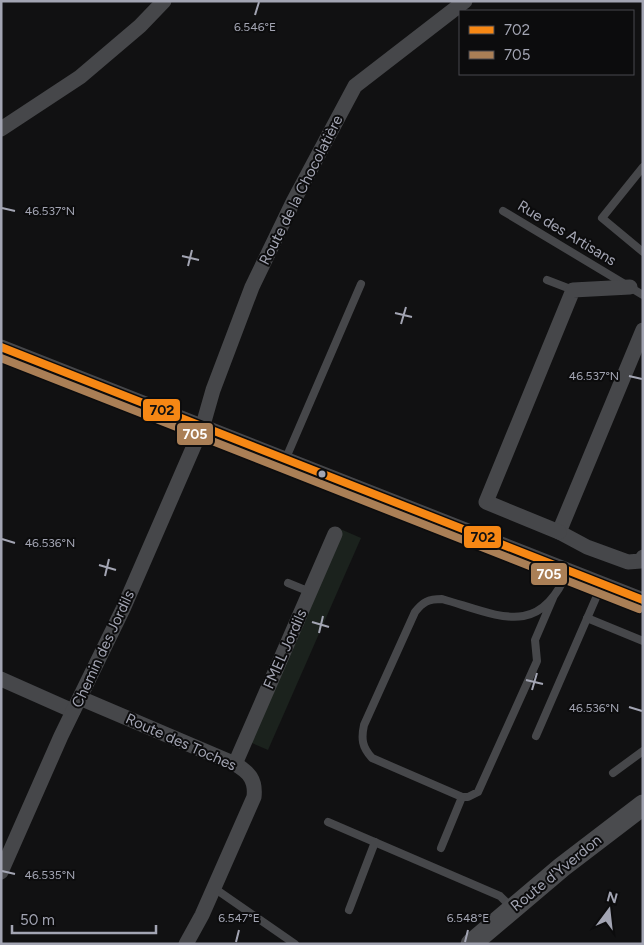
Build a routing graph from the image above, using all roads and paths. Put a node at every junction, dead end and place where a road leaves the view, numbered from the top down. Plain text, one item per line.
1 (164, 1) edge
2 (465, 1) edge
3 (1, 129) edge
4 (643, 167) edge
5 (503, 211) dead end
6 (643, 252) edge
7 (547, 280) dead end
8 (362, 284) dead end
9 (572, 290) junction
10 (639, 291) edge
11 (643, 330) edge
12 (1, 347) edge
13 (202, 426) junction
14 (286, 458) junction
15 (559, 532) junction
16 (335, 534) dead end
17 (643, 557) edge
18 (568, 570) junction
19 (288, 583) dead end
20 (602, 584) junction
21 (310, 592) junction
22 (553, 598) junction
23 (643, 600) edge
24 (587, 618) junction
25 (643, 641) edge
26 (1, 679) edge
27 (80, 698) junction
28 (73, 711) junction
29 (536, 736) dead end
30 (643, 752) edge
31 (235, 764) junction
32 (613, 773) dead end
33 (462, 796) junction
34 (643, 805) edge
35 (328, 822) dead end
36 (375, 842) junction
37 (441, 848) dead end
38 (1, 872) edge
39 (214, 888) junction
40 (512, 908) junction
41 (349, 910) dead end
42 (186, 944) edge
43 (296, 944) edge
44 (471, 944) edge

1 - 3 street
2 - 13 street, Route de la Chocolatière
4 - 6 lane
5 - 10 lane, Rue des Artisans
7 - 9 lane
8 - 14 lane
9 - 10 street
9 - 15 street
11 - 15 street
12 - 13 street
13 - 14 street
13 - 27 street, Chemin des Jordils
14 - 18 street
15 - 17 street
16 - 21 street, FMEL Jordils
18 - 20 street
18 - 22 lane
19 - 21 lane
20 - 23 street
20 - 24 lane
21 - 31 street, FMEL Jordils
22 - 33 lane
22 - 33 lane
24 - 25 lane
24 - 29 lane
26 - 28 street
27 - 28 street, Chemin des Jordils
27 - 31 street, Route des Toches
28 - 38 street, Chemin des Jordils
30 - 32 lane
31 - 39 street, Route des Toches
33 - 37 lane
34 - 40 main road, Route d'Yverdon
35 - 36 lane
36 - 40 lane
36 - 41 lane
39 - 42 street, Route des Toches
39 - 43 lane
40 - 44 main road, Route d'Yverdon

